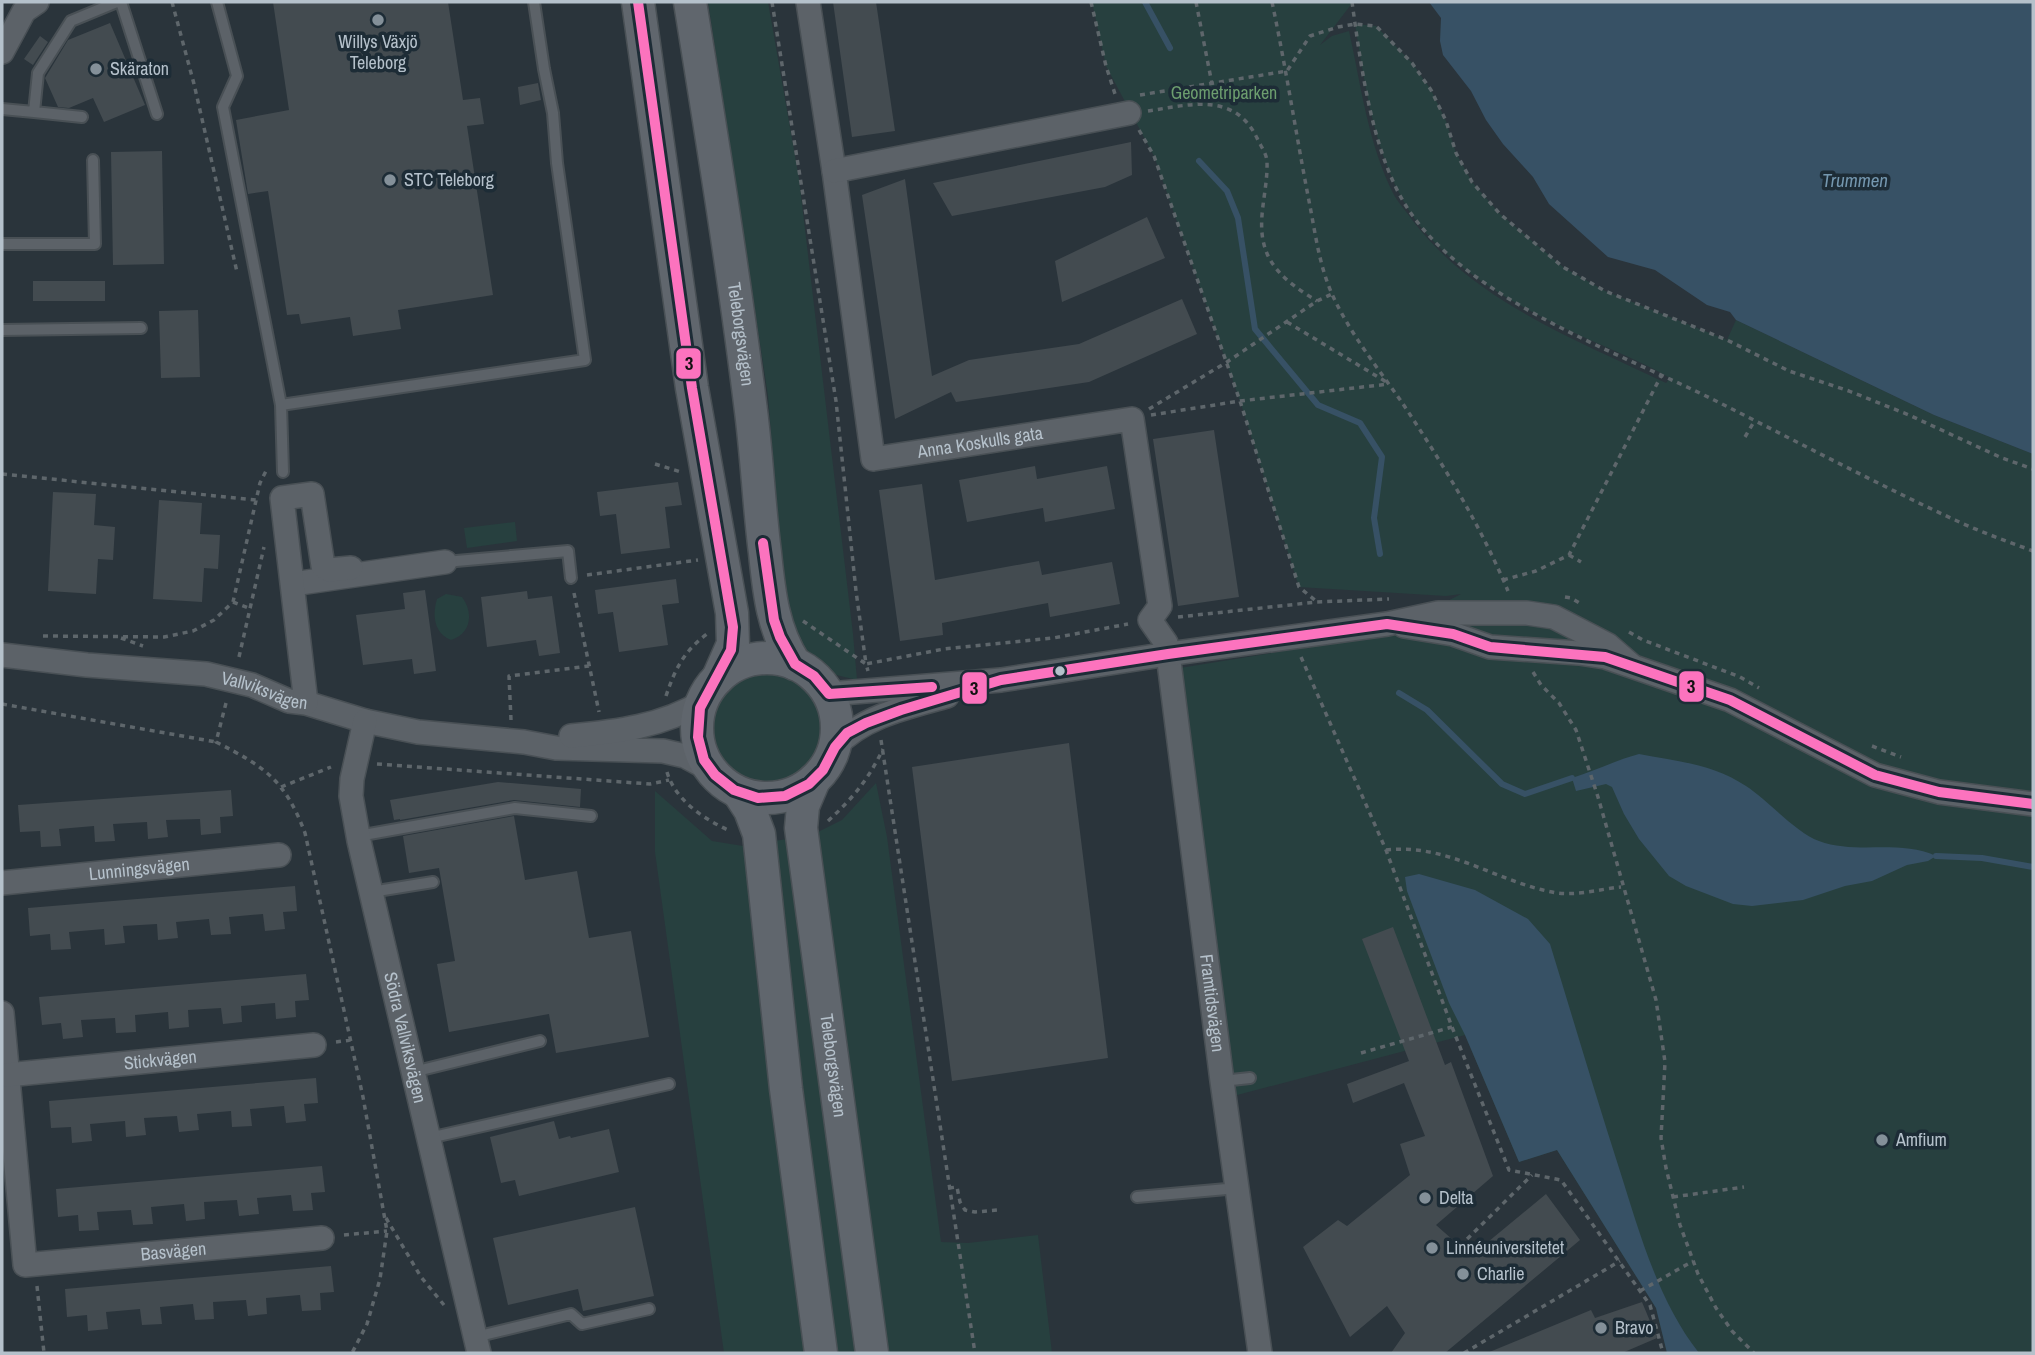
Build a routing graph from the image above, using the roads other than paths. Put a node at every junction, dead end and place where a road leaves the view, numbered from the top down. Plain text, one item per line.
1 (37, 2) edge
2 (119, 2) edge
3 (217, 2) edge
4 (534, 2) edge
5 (638, 2) edge
6 (690, 2) edge
7 (808, 2) edge
8 (2, 52) edge
9 (1123, 106) road end
10 (2, 109) edge
11 (34, 112) junction
12 (157, 114) dead end
13 (82, 117) dead end
14 (93, 160) dead end
15 (834, 171) junction
16 (2, 244) edge
17 (141, 328) dead end
18 (2, 330) edge
19 (281, 405) junction
20 (283, 472) dead end
21 (446, 562) joint
22 (351, 568) dead end
23 (571, 578) road end
24 (293, 584) junction
25 (1387, 624) junction
26 (1168, 654) junction
27 (2, 655) edge
28 (795, 664) junction
29 (1631, 665) junction
30 (1001, 680) junction
31 (710, 690) junction
32 (829, 694) junction
33 (306, 703) junction
34 (365, 721) junction
35 (518, 735) junction
36 (835, 747) junction
37 (711, 770) junction
38 (814, 780) junction
39 (739, 793) junction
40 (2033, 804) edge
41 (591, 816) dead end
42 (358, 836) junction
43 (279, 855) dead end
44 (433, 882) dead end
45 (2, 883) edge
46 (371, 892) junction
47 (2, 1013) edge
48 (540, 1041) dead end
49 (314, 1045) dead end
50 (413, 1072) junction
51 (7, 1075) junction
52 (1250, 1078) dead end
53 (1222, 1081) junction
54 (669, 1084) dead end
55 (429, 1138) junction
56 (8, 1167) edge
57 (1238, 1188) junction
58 (1136, 1198) dead end
59 (322, 1238) road end
60 (649, 1309) dead end
61 (477, 1345) edge
62 (821, 1353) edge
63 (872, 1353) edge
64 (1260, 1353) edge

1 - 8 street
2 - 11 lane
2 - 12 lane
3 - 19 lane
4 - 19 lane
5 - 31 main road
6 - 28 main road, Teleborgsvägen
7 - 15 street, Anna Koskulls gata
9 - 15 street
10 - 11 lane
11 - 13 lane
14 - 16 lane
15 - 26 street, Anna Koskulls gata
17 - 18 lane
19 - 20 lane
21 - 23 lane
21 - 24 street
22 - 24 street
24 - 33 street
25 - 26 street
25 - 29 street
25 - 29 street
26 - 30 street
26 - 53 street, Framtidsvägen
27 - 33 street, Vallviksvägen
28 - 31 main road
28 - 32 main road
29 - 40 street
30 - 32 street
30 - 36 street
31 - 35 street, Vallviksvägen
31 - 37 main road
32 - 36 main road
33 - 34 street, Vallviksvägen
34 - 35 street, Vallviksvägen
34 - 42 street, Södra Vallviksvägen
35 - 37 street, Vallviksvägen
36 - 38 main road
37 - 39 main road
38 - 39 main road
38 - 63 main road, Teleborgsvägen
39 - 62 main road
41 - 42 lane
42 - 46 street, Södra Vallviksvägen
43 - 45 street, Lunningsvägen
44 - 46 lane
46 - 50 street, Södra Vallviksvägen
47 - 51 street
48 - 50 lane
49 - 51 street, Stickvägen
50 - 55 street, Södra Vallviksvägen
51 - 56 street
52 - 53 lane
53 - 57 street, Framtidsvägen
54 - 55 lane
55 - 61 street, Södra Vallviksvägen
56 - 59 street, Basvägen
57 - 58 lane
57 - 64 street, Framtidsvägen
60 - 61 lane

